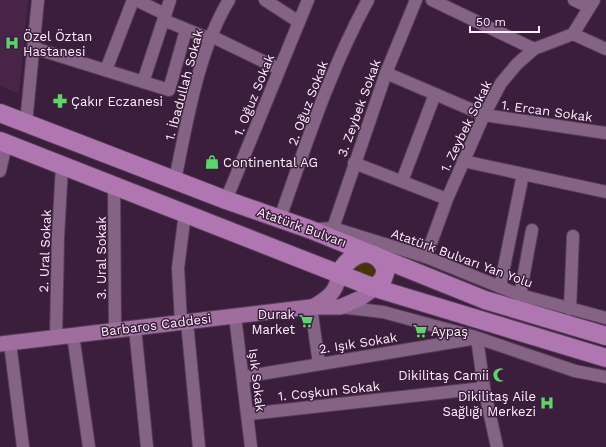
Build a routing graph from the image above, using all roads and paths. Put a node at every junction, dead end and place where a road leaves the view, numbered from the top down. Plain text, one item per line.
1 (38, 0) edge
2 (134, 0) edge
3 (170, 0) edge
4 (229, 0) edge
5 (266, 0) edge
6 (308, 0) edge
7 (368, 0) edge
8 (416, 0) edge
9 (432, 0) edge
10 (574, 0) edge
11 (591, 3) edge
12 (165, 14) junction
13 (298, 22) junction
14 (186, 30) junction
15 (574, 34) junction
16 (211, 36) junction
17 (34, 48) junction
18 (534, 49) junction
19 (606, 50) edge
20 (279, 69) junction
21 (106, 70) junction
22 (386, 73) junction
23 (143, 82) junction
24 (435, 94) junction
25 (0, 113) edge
26 (484, 115) junction
27 (26, 123) junction
28 (606, 133) edge
29 (3, 143) edge
30 (463, 161) junction
31 (354, 163) junction
32 (62, 166) junction
33 (0, 171) edge
34 (523, 174) junction
35 (175, 180) junction
36 (402, 181) junction
37 (114, 186) junction
38 (606, 192) edge
39 (447, 199) junction
40 (226, 200) junction
41 (185, 213) junction
42 (280, 218) junction
43 (333, 228) junction
44 (309, 229) junction
45 (532, 230) dead end
46 (573, 236) dead end
47 (374, 254) junction
48 (426, 257) junction
49 (339, 274) junction
50 (500, 287) junction
51 (368, 293) junction
52 (520, 295) junction
53 (312, 307) junction
54 (340, 307) junction
55 (570, 308) junction
56 (383, 312) junction
57 (235, 316) junction
58 (606, 318) edge
59 (184, 322) junction
60 (134, 328) junction
61 (115, 330) junction
62 (72, 335) junction
63 (606, 336) edge
64 (56, 337) junction
65 (477, 338) junction
66 (5, 344) edge
67 (606, 358) edge
68 (320, 364) junction
69 (243, 377) junction
70 (606, 377) edge
71 (484, 388) junction
72 (248, 414) junction
73 (23, 447) edge
74 (89, 447) edge
75 (147, 447) edge
76 (199, 447) edge
77 (251, 447) edge
78 (497, 447) edge

1 - 17 street
2 - 12 street
2 - 21 street
3 - 12 street
4 - 16 street, 1. İbadullah Sokak
5 - 13 street
6 - 13 street, 1. Oğuz Sokak
7 - 42 street, 2. Oğuz Sokak
8 - 22 street, 3. Zeybek Sokak
9 - 18 street
10 - 11 street
11 - 15 street
12 - 14 street
12 - 23 street
13 - 20 street, 1. Oğuz Sokak
14 - 16 street
14 - 23 street
15 - 18 street, 1. Zeybek Sokak
15 - 19 street
16 - 20 street
16 - 35 street, 1. İbadullah Sokak
17 - 21 street
17 - 27 street
18 - 26 street, 1. Zeybek Sokak
20 - 40 street, 1. Oğuz Sokak
21 - 23 street
22 - 24 street, 1. Ercan Sokak
22 - 31 street, 3. Zeybek Sokak
24 - 26 street, 1. Ercan Sokak
24 - 36 street
25 - 27 highway, Atatürk Bulvarı
26 - 28 street, 1. Ercan Sokak
26 - 30 street, 1. Zeybek Sokak
27 - 35 highway, Atatürk Bulvarı
29 - 32 highway
29 - 33 street
30 - 34 street
30 - 39 street, 1. Zeybek Sokak
31 - 36 street
31 - 43 street, 3. Zeybek Sokak
32 - 37 highway
32 - 64 street, 2. Ural Sokak
34 - 38 street
34 - 50 street
35 - 40 highway, Atatürk Bulvarı
36 - 39 street
37 - 41 highway
37 - 61 street, 3. Ural Sokak
39 - 48 street, 1. Zeybek Sokak
40 - 42 highway, Atatürk Bulvarı
41 - 49 highway
41 - 59 street
42 - 44 highway, Atatürk Bulvarı
43 - 44 street, Atatürk Bulvarı Yan Yolu
43 - 48 street, Atatürk Bulvarı Yan Yolu
44 - 47 highway, Atatürk Bulvarı
45 - 52 street
46 - 55 street
47 - 49 highway
47 - 51 highway
47 - 63 highway, Atatürk Bulvarı
48 - 50 street, Atatürk Bulvarı Yan Yolu
49 - 51 highway
49 - 53 main road
50 - 52 street, Atatürk Bulvarı Yan Yolu
51 - 54 main road
51 - 56 street
51 - 67 highway
52 - 55 street, Atatürk Bulvarı Yan Yolu
53 - 54 main road
53 - 57 main road, Barbaros Caddesi
53 - 68 street
54 - 56 street
55 - 58 street, Atatürk Bulvarı Yan Yolu
56 - 65 street
57 - 59 main road, Barbaros Caddesi
57 - 69 street, Işık Sokak
59 - 60 main road, Barbaros Caddesi
59 - 76 street
60 - 61 main road, Barbaros Caddesi
60 - 75 street
61 - 62 main road, Barbaros Caddesi
62 - 64 main road, Barbaros Caddesi
62 - 74 street
64 - 66 main road, Barbaros Caddesi
65 - 68 street, 2. Işık Sokak
65 - 70 street
65 - 71 street
66 - 73 street
68 - 69 street, 2. Işık Sokak
69 - 72 street, Işık Sokak
71 - 72 street, 1. Coşkun Sokak
71 - 78 street
72 - 77 street, Işık Sokak

